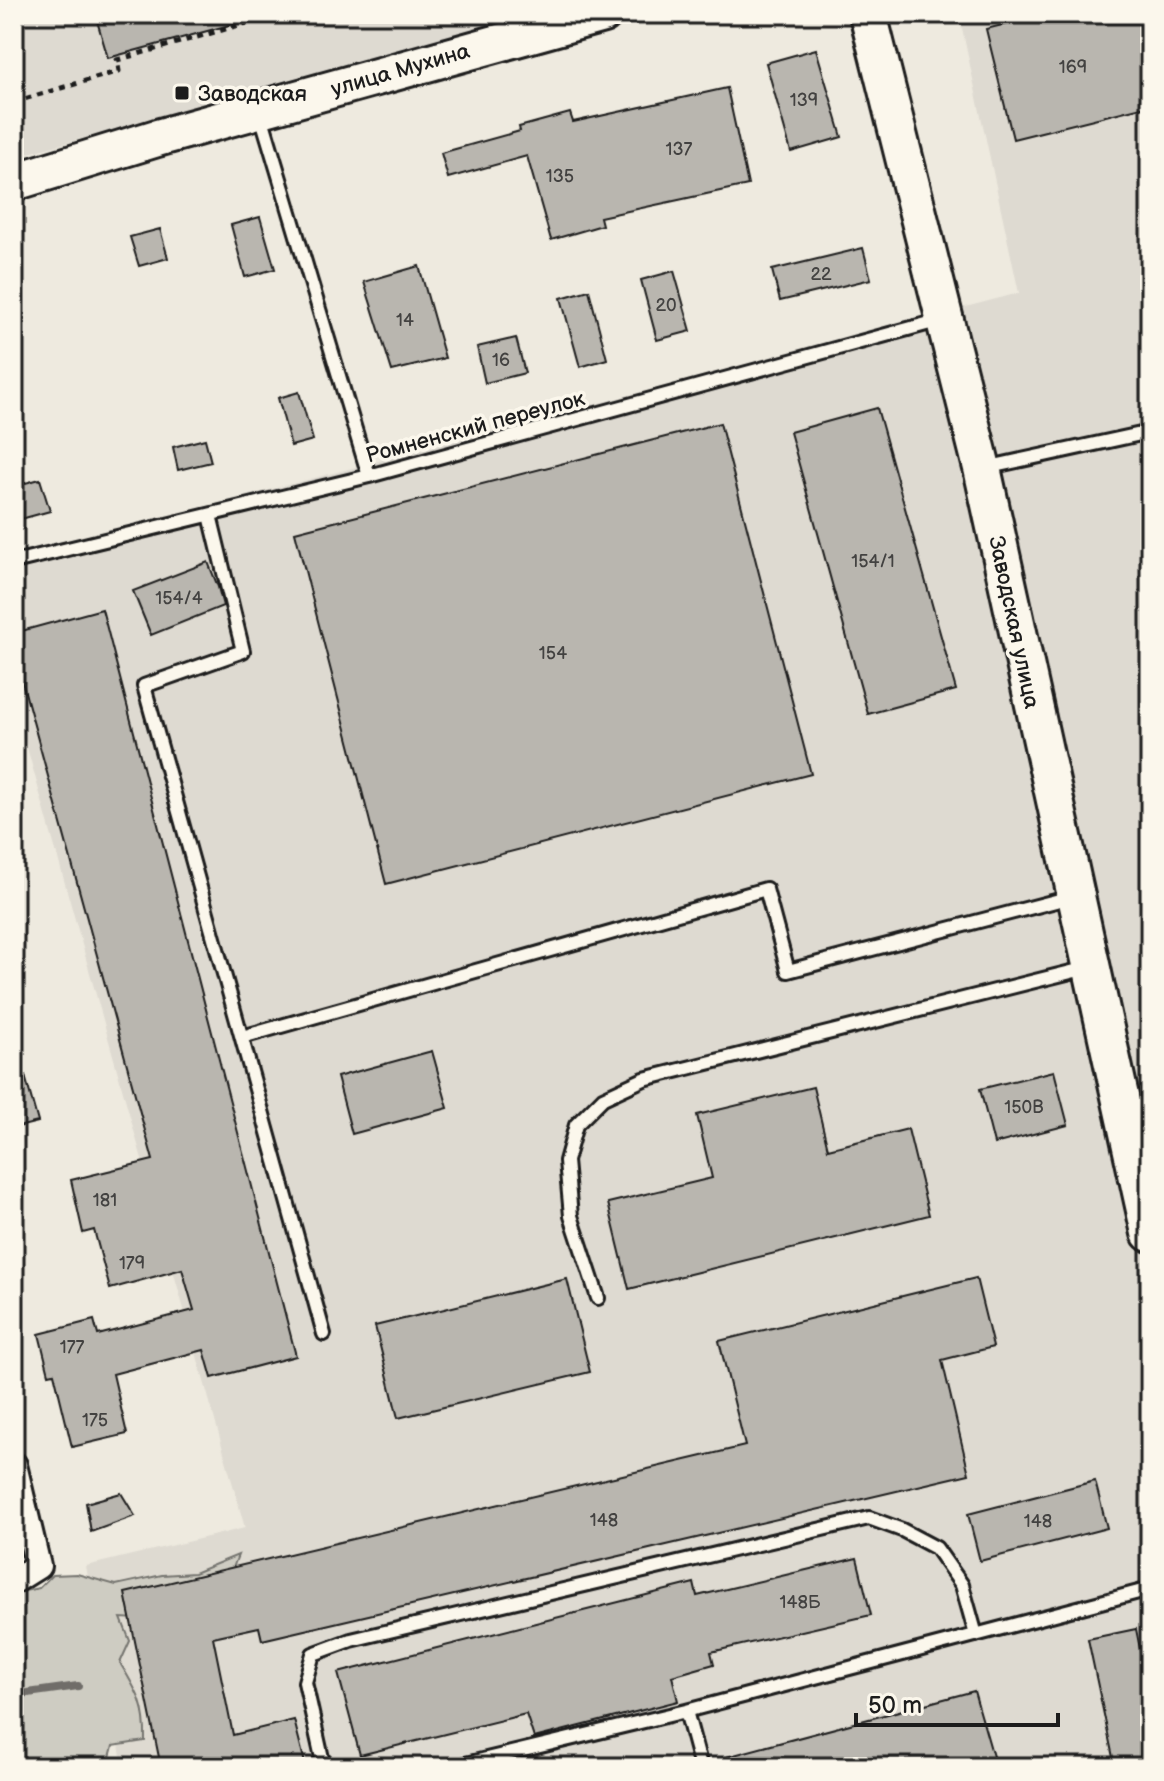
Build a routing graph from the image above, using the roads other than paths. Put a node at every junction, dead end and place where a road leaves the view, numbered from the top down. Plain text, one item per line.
1 (603, 14) edge
2 (868, 14) edge
3 (259, 109) junction
4 (14, 182) edge
5 (944, 319) junction
6 (1150, 432) edge
7 (982, 468) junction
8 (369, 476) junction
9 (210, 515) junction
10 (14, 562) edge
11 (1074, 896) junction
12 (1090, 967) junction
13 (242, 1037) junction
14 (1150, 1233) edge
15 (598, 1298) dead end
16 (324, 1334) dead end
17 (14, 1465) edge
18 (14, 1581) edge
19 (1150, 1589) edge
20 (976, 1635) junction
21 (686, 1711) junction
22 (324, 1767) edge
23 (453, 1767) edge
24 (701, 1767) edge

1 - 3 street, улица Мухина
2 - 5 street, Заводская улица
3 - 4 street, улица Мухина
3 - 8 lane
5 - 7 street, Заводская улица
5 - 8 lane, Ромненский переулок
6 - 7 lane
7 - 11 street, Заводская улица
8 - 9 lane, Ромненский переулок
9 - 10 lane, Ромненский переулок
9 - 13 lane
11 - 12 street, Заводская улица
11 - 13 lane
12 - 14 street, Заводская улица
12 - 15 lane
13 - 16 lane
17 - 18 street
19 - 20 lane
20 - 21 lane
20 - 22 lane
21 - 23 lane
21 - 24 lane

